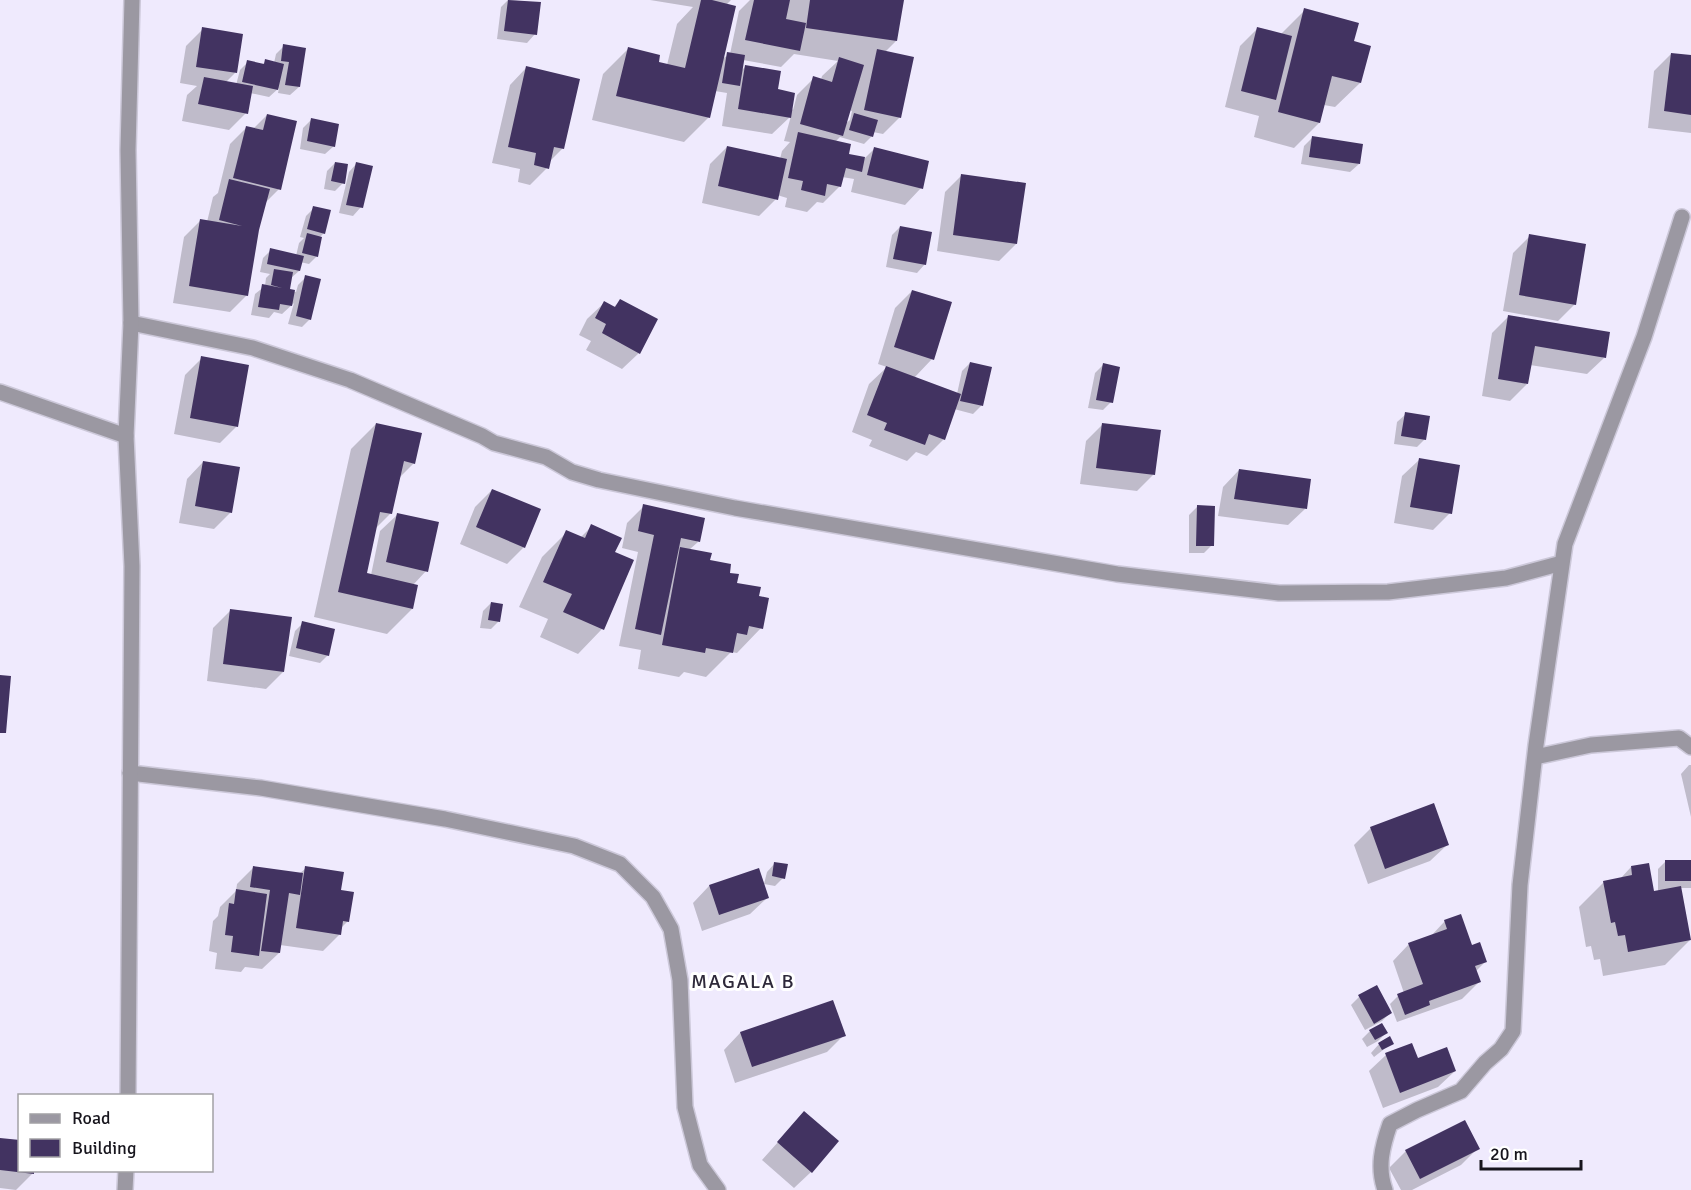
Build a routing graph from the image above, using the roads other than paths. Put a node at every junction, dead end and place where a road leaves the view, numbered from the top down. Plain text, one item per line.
1 (132, 0) edge
2 (1682, 217) dead end
3 (131, 322) junction
4 (0, 392) edge
5 (126, 436) junction
6 (1562, 563) junction
7 (1687, 740) edge
8 (1535, 757) junction
9 (130, 773) junction
10 (128, 1094) edge
11 (126, 1172) edge
12 (125, 1190) edge
13 (718, 1190) edge
14 (1385, 1190) edge

1 - 3 street
2 - 6 street
3 - 5 street
3 - 6 street
4 - 5 street
5 - 9 street
6 - 8 street
7 - 8 street
8 - 14 street
9 - 10 street
9 - 13 street
11 - 12 street

